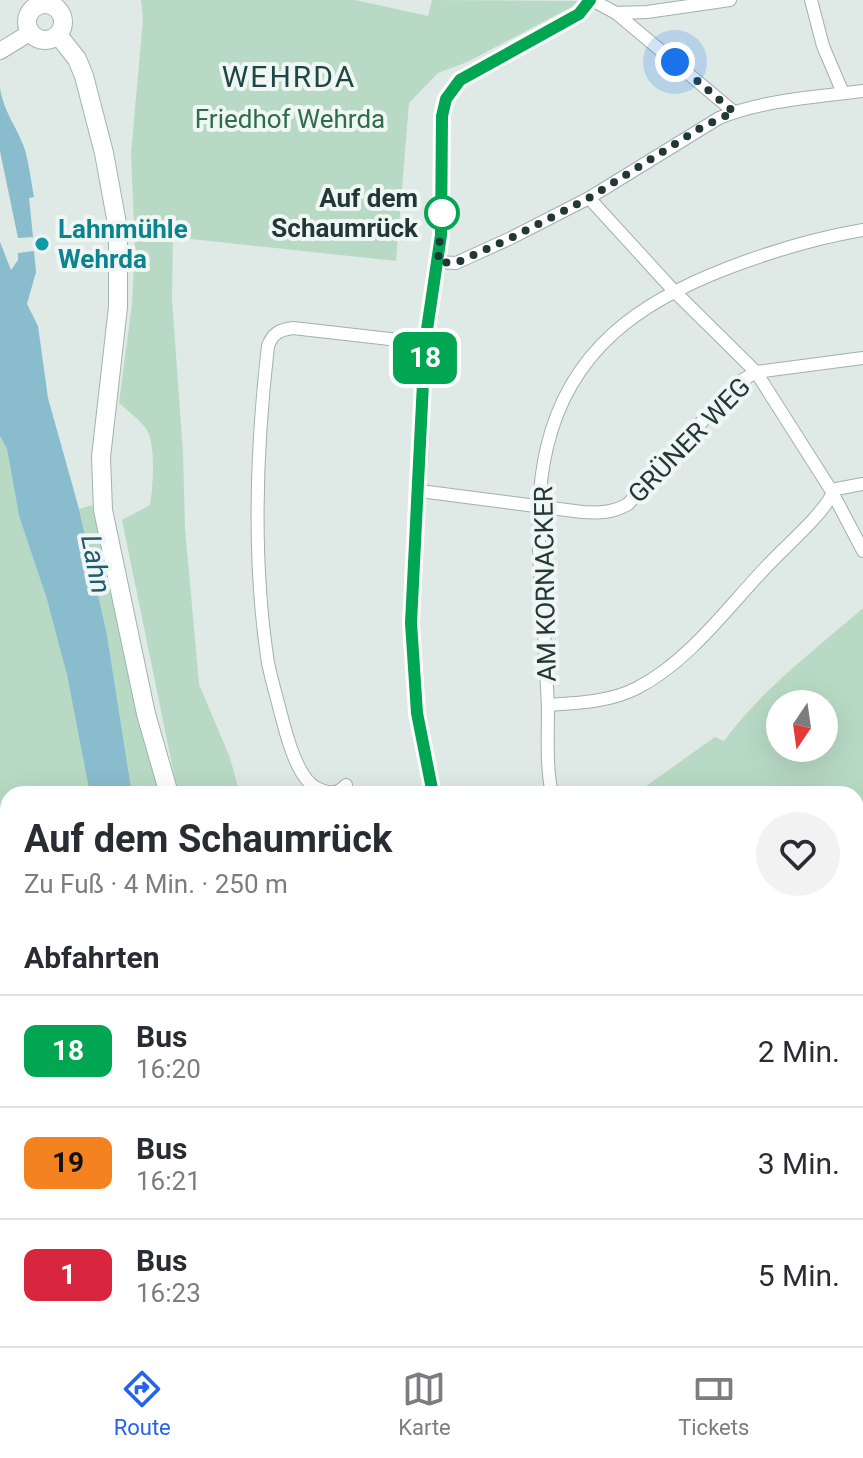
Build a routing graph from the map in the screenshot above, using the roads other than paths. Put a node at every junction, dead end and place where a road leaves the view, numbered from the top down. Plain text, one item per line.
1 (591, 0) edge
2 (730, 0) edge
3 (811, 0) edge
4 (48, 2) edge
5 (616, 13) junction
6 (31, 32) junction
7 (58, 35) junction
8 (0, 51) edge
9 (843, 93) junction
10 (862, 93) edge
11 (734, 112) junction
12 (589, 198) junction
13 (863, 230) edge
14 (438, 262) junction
15 (673, 290) junction
16 (425, 343) junction
17 (863, 358) edge
18 (756, 372) junction
19 (863, 484) edge
20 (420, 491) junction
21 (831, 493) junction
22 (540, 506) junction
23 (863, 551) edge
24 (548, 705) junction
25 (167, 786) edge
26 (313, 786) edge
27 (431, 786) edge
28 (552, 786) edge

1 - 5 street
1 - 14 street
2 - 5 street
3 - 9 street
4 - 6 main road
4 - 7 main road
5 - 11 street
6 - 7 main road
6 - 8 street
7 - 25 main road
9 - 10 street
9 - 11 street
11 - 12 street
12 - 14 street
12 - 15 street
13 - 15 street, AM KORNACKER
14 - 16 street
15 - 18 street
15 - 22 street, AM KORNACKER
16 - 20 street
16 - 26 street
17 - 18 street, GRÜNER WEG
18 - 21 street
18 - 22 street, GRÜNER WEG
19 - 21 street
20 - 22 street, GRÜNER WEG
20 - 27 street
21 - 23 street
21 - 24 street
22 - 24 street, AM KORNACKER
24 - 28 street, AM KORNACKER

